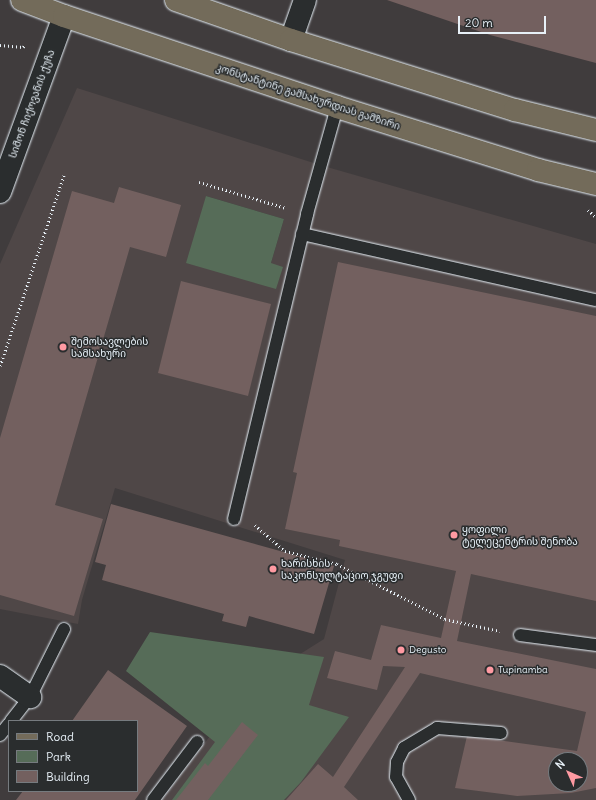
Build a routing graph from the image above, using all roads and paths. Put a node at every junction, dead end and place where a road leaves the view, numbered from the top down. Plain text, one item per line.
1 (22, 0) edge
2 (176, 0) edge
3 (305, 0) edge
4 (64, 16) junction
5 (291, 40) junction
6 (337, 107) junction
7 (596, 130) edge
8 (64, 175) dead end
9 (199, 182) dead end
10 (596, 184) edge
11 (0, 192) edge
12 (307, 214) junction
13 (302, 234) junction
14 (596, 300) edge
15 (0, 366) edge
16 (234, 518) dead end
17 (253, 523) dead end
18 (64, 629) dead end
19 (520, 635) joint
20 (596, 645) edge
21 (0, 676) edge
22 (30, 697) junction
23 (13, 720) edge
24 (8, 725) edge
25 (501, 733) dead end
26 (0, 735) edge
27 (197, 742) dead end
28 (153, 800) edge
29 (409, 800) edge

1 - 4 main road, კონსტანტინე გამსახურდიას გამზირი
2 - 5 main road
3 - 5 street
4 - 6 main road, კონსტანტინე გამსახურდიას გამზირი
4 - 11 street, სიმონ ჩიქოვანის ქუჩა
5 - 7 main road
6 - 10 main road, კონსტანტინე გამსახურდიას გამზირი
6 - 12 lane
8 - 15 path
9 - 12 path
12 - 13 lane
13 - 14 lane
13 - 16 lane
17 - 19 path
18 - 22 lane
19 - 20 lane
21 - 22 street
22 - 23 lane
24 - 26 lane
25 - 29 lane
27 - 28 lane

